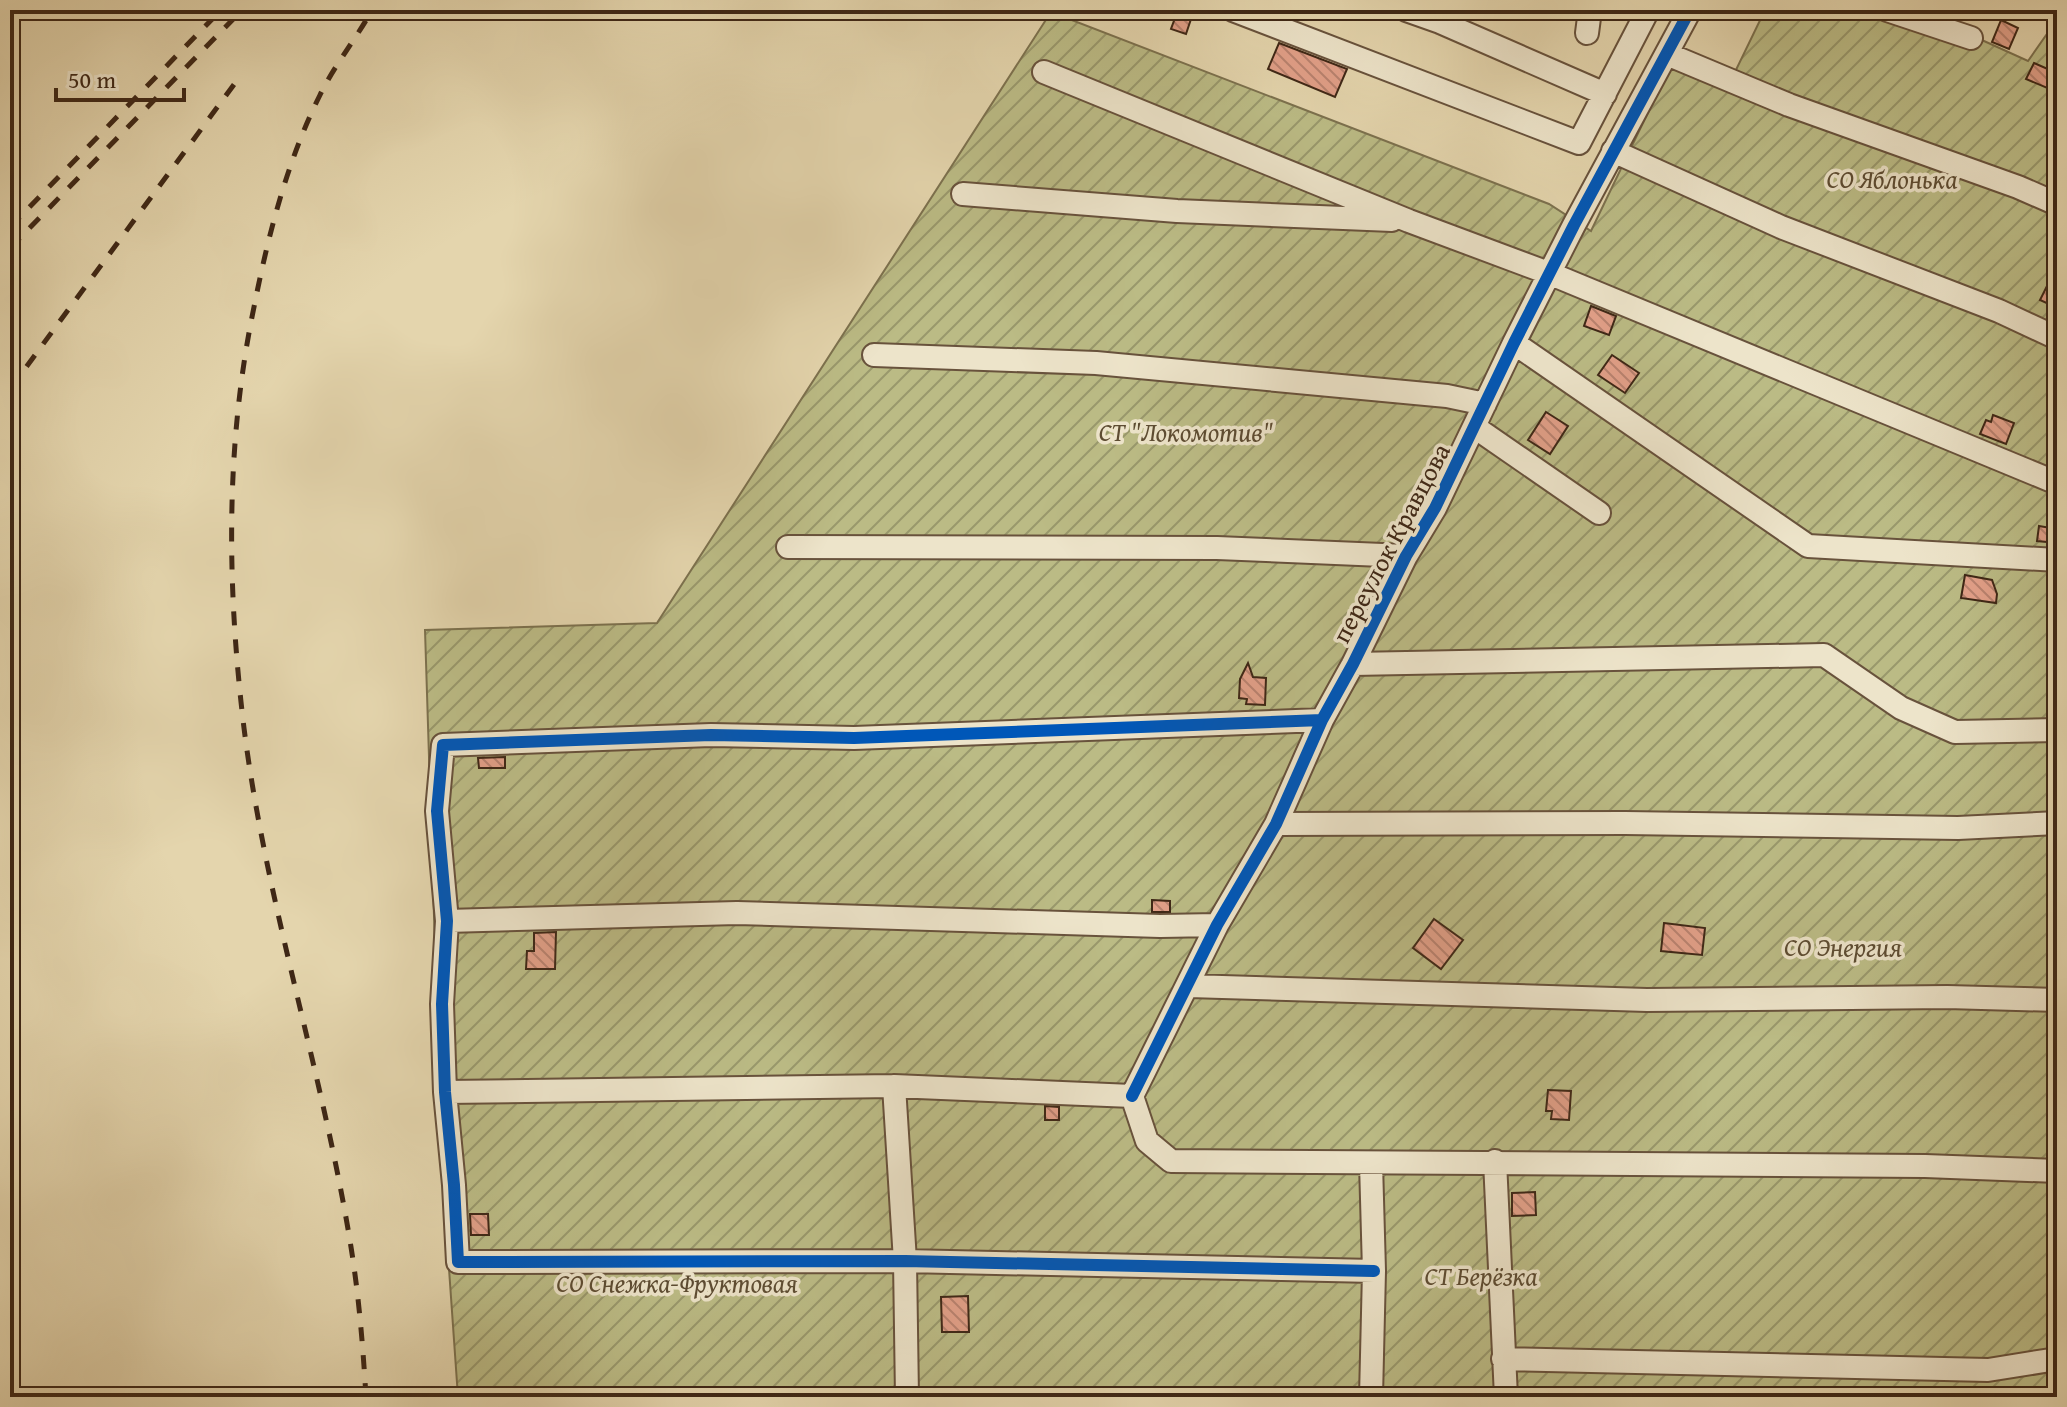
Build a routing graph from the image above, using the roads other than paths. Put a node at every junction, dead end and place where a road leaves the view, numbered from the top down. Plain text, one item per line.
1 (1233, 10) edge
2 (1406, 10) edge
3 (1590, 10) edge
4 (1648, 10) edge
5 (1690, 10) edge
6 (1887, 10) edge
7 (1587, 33) dead end
8 (1971, 38) dead end
9 (1667, 54) junction
10 (1044, 72) dead end
11 (1605, 94) junction
12 (1613, 151) junction
13 (963, 194) dead end
14 (2057, 204) edge
15 (1409, 221) junction
16 (1551, 274) junction
17 (2057, 338) edge
18 (1514, 343) junction
19 (874, 355) dead end
20 (1485, 404) junction
21 (1476, 428) junction
22 (2057, 483) edge
23 (1599, 513) dead end
24 (788, 547) dead end
25 (1406, 556) junction
26 (2057, 560) edge
27 (1353, 664) junction
28 (1322, 720) junction
29 (2057, 730) edge
30 (2057, 823) edge
31 (1276, 824) junction
32 (447, 921) junction
33 (1217, 925) junction
34 (1189, 986) junction
35 (2057, 1000) edge
36 (894, 1086) junction
37 (445, 1092) junction
38 (1132, 1096) junction
39 (1495, 1161) junction
40 (1371, 1163) junction
41 (2057, 1171) edge
42 (905, 1261) junction
43 (1374, 1271) junction
44 (1503, 1359) junction
45 (2057, 1359) edge
46 (907, 1397) edge
47 (1371, 1397) edge
48 (1506, 1397) edge

1 - 11 street
2 - 11 street
3 - 7 street
4 - 11 street
5 - 9 street, переулок Кравцова
6 - 8 street
9 - 12 street, переулок Кравцова
9 - 14 street
10 - 15 street
12 - 16 street, переулок Кравцова
12 - 17 street
13 - 15 street
15 - 16 street
16 - 18 street, переулок Кравцова
16 - 22 street
18 - 20 street, переулок Кравцова
18 - 26 street
19 - 20 street
20 - 21 street, переулок Кравцова
21 - 23 street
21 - 25 street, переулок Кравцова
24 - 25 street
25 - 27 street, переулок Кравцова
27 - 28 street, переулок Кравцова
27 - 29 street
28 - 31 street, переулок Кравцова
28 - 32 street
30 - 31 street
31 - 33 street, переулок Кравцова
32 - 33 street
32 - 37 street
33 - 34 street, переулок Кравцова
34 - 35 street
34 - 38 street, переулок Кравцова
36 - 37 street
36 - 38 street
36 - 42 street
37 - 42 street
38 - 40 street
39 - 40 street
39 - 41 street
39 - 44 street
40 - 43 street
42 - 43 street
42 - 46 street
43 - 47 street
44 - 45 street
44 - 48 street

